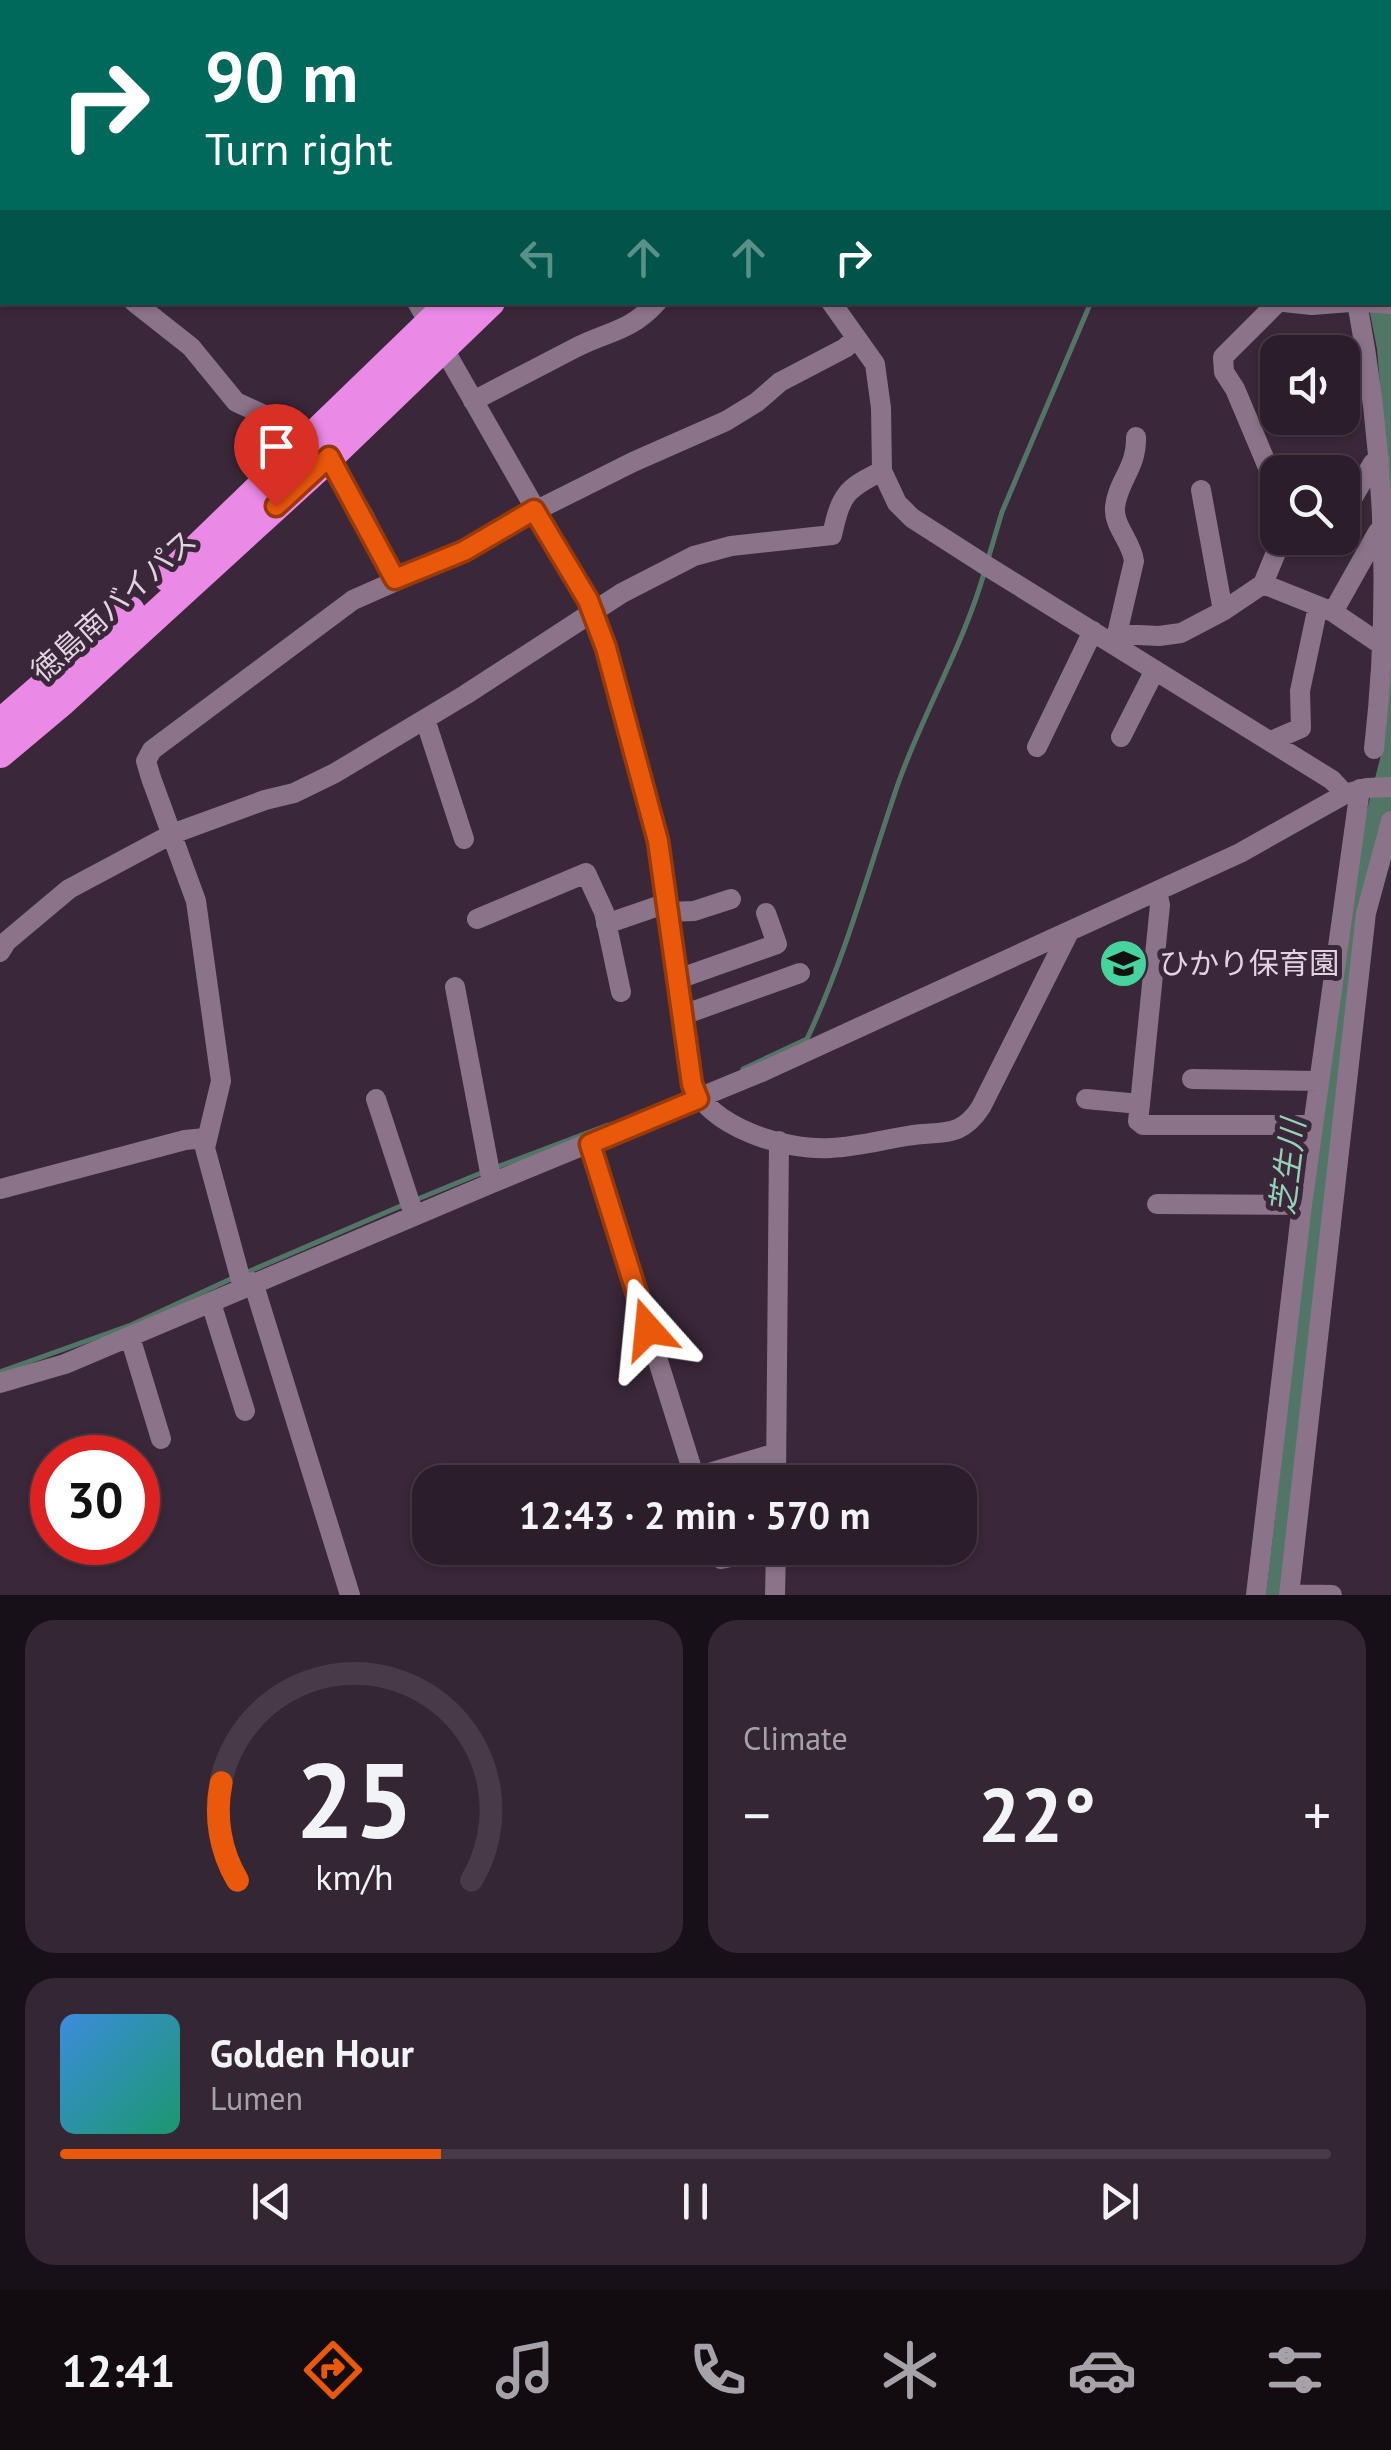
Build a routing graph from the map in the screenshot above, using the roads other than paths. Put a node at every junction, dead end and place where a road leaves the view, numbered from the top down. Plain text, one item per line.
1 (138, 305) edge
2 (449, 305) edge
3 (482, 305) edge
4 (654, 305) edge
5 (833, 305) edge
6 (1278, 305) edge
7 (1355, 305) edge
8 (430, 325) edge
9 (855, 339) junction
10 (473, 401) junction
11 (1136, 437) dead end
12 (320, 449) junction
13 (1263, 455) edge
14 (1379, 459) junction
15 (882, 470) junction
16 (1360, 484) edge
17 (1201, 490) dead end
18 (534, 510) junction
19 (1385, 529) junction
20 (1275, 555) edge
21 (395, 579) junction
22 (1264, 584) junction
23 (1325, 609) junction
24 (1223, 610) junction
25 (593, 615) junction
26 (1092, 631) junction
27 (1115, 638) junction
28 (1386, 648) edge
29 (1154, 670) junction
30 (425, 720) junction
31 (0, 724) edge
32 (1121, 737) dead end
33 (1271, 741) junction
34 (1038, 747) dead end
35 (1374, 749) dead end
36 (0, 753) edge
37 (1391, 786) edge
38 (1349, 788) junction
39 (1391, 820) edge
40 (172, 834) junction
41 (464, 839) dead end
42 (1157, 891) junction
43 (731, 899) dead end
44 (668, 908) junction
45 (766, 914) dead end
46 (477, 919) dead end
47 (606, 924) junction
48 (1069, 932) junction
49 (0, 952) edge
50 (800, 973) dead end
51 (678, 979) junction
52 (455, 987) dead end
53 (621, 992) dead end
54 (683, 1015) junction
55 (1192, 1079) dead end
56 (1319, 1082) junction
57 (695, 1092) junction
58 (376, 1099) dead end
59 (1086, 1099) dead end
60 (1140, 1104) junction
61 (1313, 1125) junction
62 (205, 1138) junction
63 (778, 1141) junction
64 (590, 1144) junction
65 (490, 1174) junction
66 (0, 1188) edge
67 (1157, 1204) dead end
68 (1302, 1205) junction
69 (411, 1207) junction
70 (244, 1280) junction
71 (211, 1303) junction
72 (130, 1338) junction
73 (0, 1383) edge
74 (245, 1411) dead end
75 (161, 1439) dead end
76 (776, 1453) junction
77 (690, 1465) edge
78 (740, 1465) edge
79 (776, 1465) edge
80 (775, 1565) edge
81 (1289, 1594) edge
82 (350, 1595) edge
83 (776, 1595) edge
84 (1256, 1595) edge
85 (1332, 1595) edge

1 - 12 street
2 - 8 highway, 徳島南バイパス
3 - 8 highway, 徳島南バイパス
4 - 10 street
5 - 9 street
6 - 13 street
7 - 14 street
8 - 10 street
8 - 12 highway, 徳島南バイパス
9 - 15 street
9 - 18 street
10 - 18 street
11 - 27 street
12 - 21 street
12 - 31 highway, 徳島南バイパス
12 - 36 highway, 徳島南バイパス
14 - 16 street
14 - 19 street
15 - 25 street
15 - 26 street
17 - 24 street
18 - 21 street
18 - 25 street
19 - 23 street
19 - 28 street
20 - 22 street
21 - 40 street
22 - 23 street
22 - 24 street
23 - 28 street
23 - 33 street
24 - 27 street
25 - 30 street
25 - 44 street
26 - 27 street
26 - 34 street
27 - 29 street
28 - 35 street
29 - 32 street
29 - 33 street
30 - 40 street
30 - 41 street
33 - 38 street
37 - 38 street
38 - 42 street
38 - 56 street
39 - 81 street
40 - 49 street
40 - 62 street
42 - 48 street
42 - 60 street
43 - 44 street
44 - 47 street
44 - 51 street
45 - 51 street
46 - 47 street
47 - 53 street
48 - 57 street
48 - 63 street
50 - 54 street
51 - 54 street
52 - 65 street
54 - 57 street
55 - 56 street
56 - 61 street
57 - 63 street
57 - 64 street
58 - 69 street
59 - 60 street
60 - 61 street
61 - 68 street
62 - 66 street
62 - 70 street
63 - 76 street
64 - 65 street
64 - 77 street
65 - 69 street
67 - 68 street
68 - 84 street
69 - 70 street
70 - 71 street
70 - 82 street
71 - 72 street
71 - 74 street
72 - 73 street
72 - 75 street
76 - 78 street
76 - 79 street
80 - 83 street
81 - 85 street

